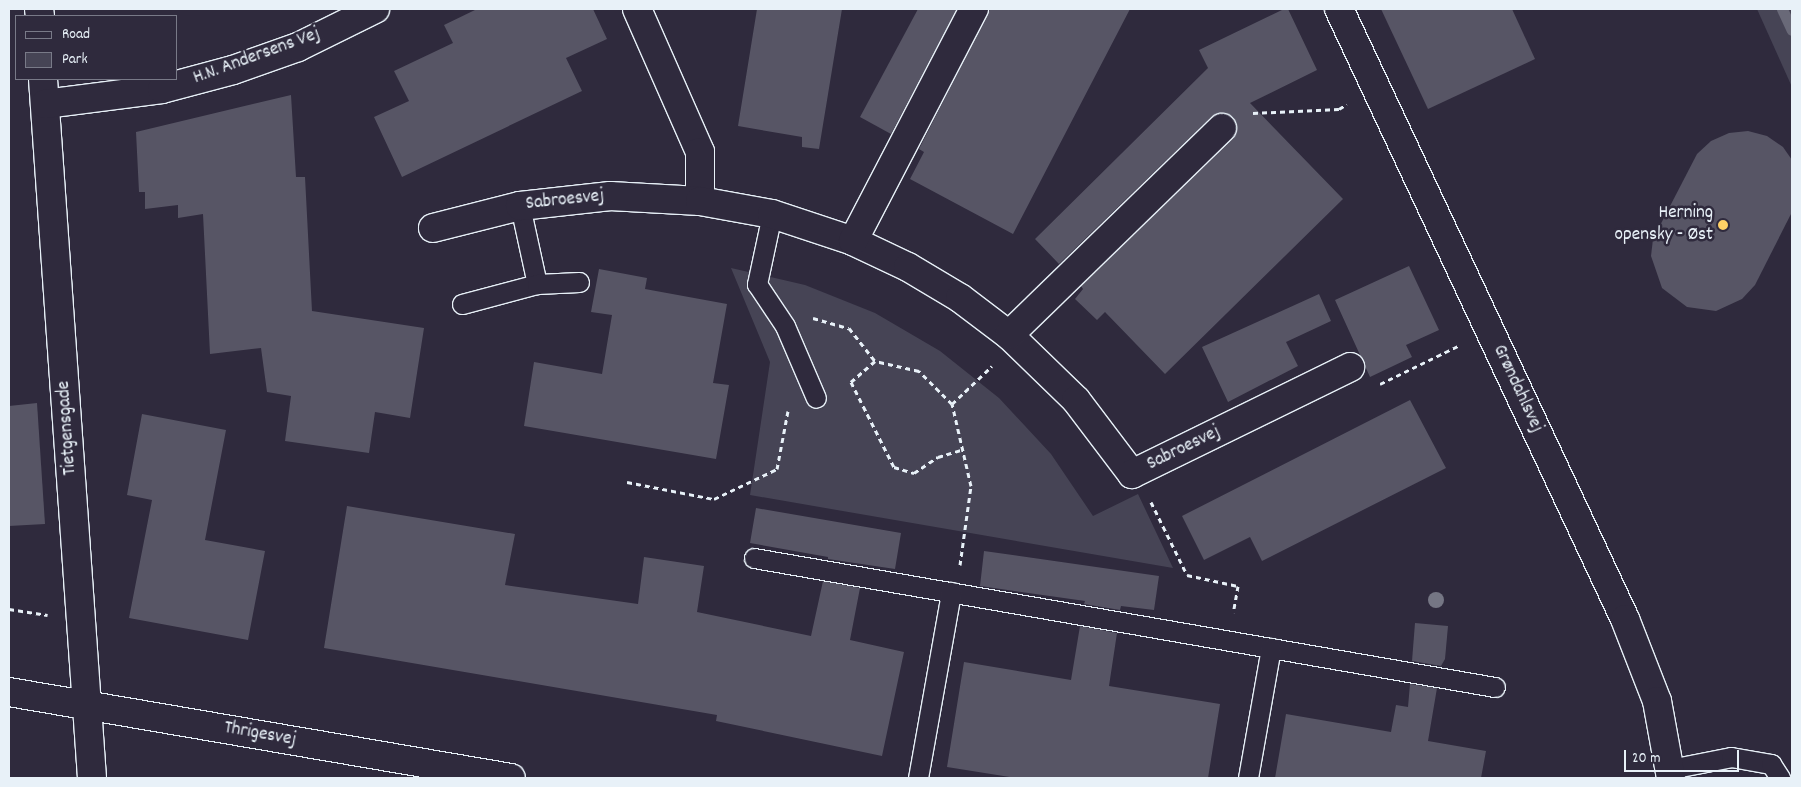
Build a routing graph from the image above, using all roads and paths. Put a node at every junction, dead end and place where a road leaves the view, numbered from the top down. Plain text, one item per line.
1 (376, 9) edge
2 (636, 9) edge
3 (974, 9) edge
4 (1339, 9) edge
5 (1376, 88) junction
6 (44, 91) edge
7 (1222, 128) joint
8 (700, 201) junction
9 (520, 206) junction
10 (772, 214) junction
11 (433, 228) dead end
12 (853, 241) junction
13 (579, 282) dead end
14 (537, 284) junction
15 (462, 304) dead end
16 (785, 326) junction
17 (1490, 331) junction
18 (1012, 338) junction
19 (875, 361) junction
20 (1350, 367) joint
21 (851, 382) junction
22 (816, 398) junction
23 (952, 404) junction
24 (964, 449) junction
25 (1132, 474) junction
26 (628, 482) dead end
27 (754, 558) dead end
28 (951, 592) junction
29 (1228, 640) junction
30 (1271, 648) junction
31 (1495, 687) dead end
32 (9, 692) edge
33 (86, 706) junction
34 (1671, 774) edge
35 (92, 778) edge
36 (511, 778) edge
37 (918, 778) edge
38 (1248, 778) edge
39 (1780, 778) edge

1 - 6 street, H.N. Andersens Vej
2 - 8 street
3 - 12 street
4 - 5 street, Grøndahlsvej
5 - 7 path
5 - 17 street, Grøndahlsvej
6 - 33 street, Tietgensgade
7 - 18 street
8 - 9 street, Sabroesvej
8 - 10 street, Sabroesvej
9 - 11 street, Sabroesvej
9 - 14 lane
10 - 12 street, Sabroesvej
10 - 16 lane
12 - 18 street, Sabroesvej
13 - 14 lane
14 - 15 lane
16 - 19 path
16 - 22 lane
17 - 20 path
17 - 34 street, Grøndahlsvej
18 - 23 path
18 - 25 street, Sabroesvej
19 - 21 path
19 - 23 path
20 - 25 street, Sabroesvej
21 - 22 path
21 - 24 path
22 - 26 path
23 - 24 path
24 - 28 path
25 - 29 path
27 - 28 lane
28 - 29 lane
28 - 37 lane
29 - 30 lane
30 - 31 lane
30 - 38 lane
32 - 33 street, Thrigesvej
33 - 35 street, Tietgensgade
33 - 36 street, Thrigesvej
34 - 39 lane

